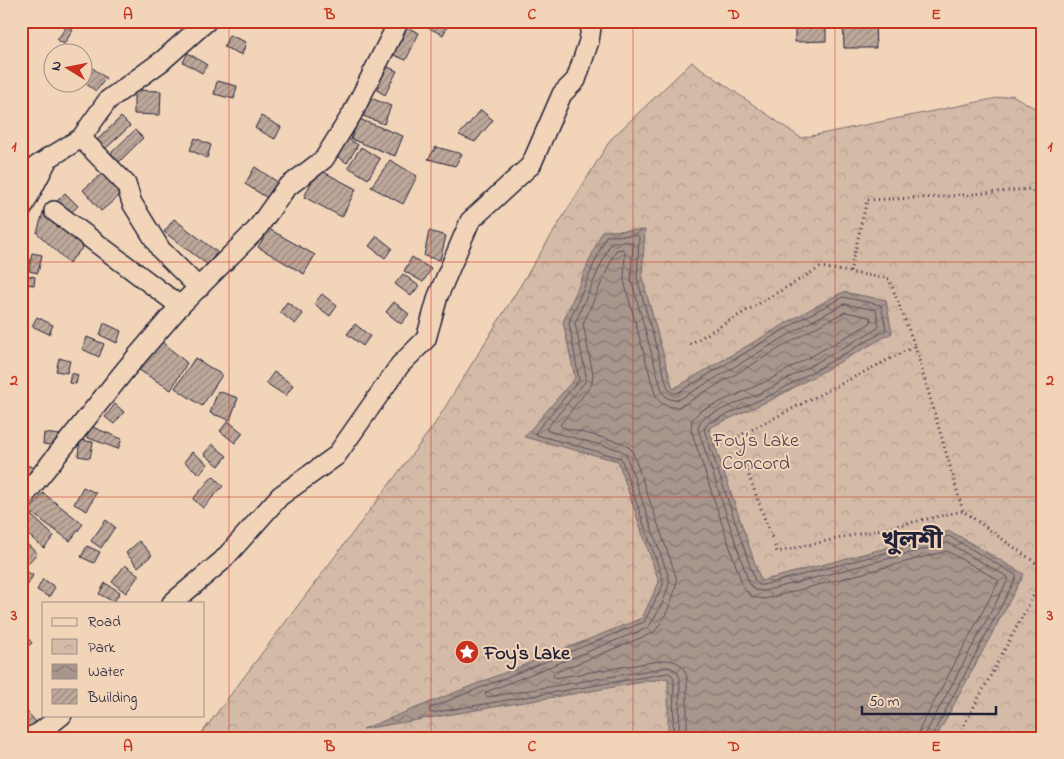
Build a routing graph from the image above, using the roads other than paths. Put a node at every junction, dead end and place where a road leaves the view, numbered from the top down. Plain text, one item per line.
1 (207, 21) edge
2 (399, 21) edge
3 (592, 21) edge
4 (80, 138) junction
5 (50, 157) junction
6 (21, 172) edge
7 (21, 211) edge
8 (54, 211) dead end
9 (199, 288) junction
10 (180, 306) junction
11 (21, 500) edge
12 (173, 602) edge
13 (61, 716) edge
14 (28, 738) edge

1 - 4 street
2 - 9 street
3 - 12 street
4 - 5 street
4 - 9 street
5 - 6 street
5 - 7 street
8 - 10 street
9 - 10 street
10 - 11 street
13 - 14 street

